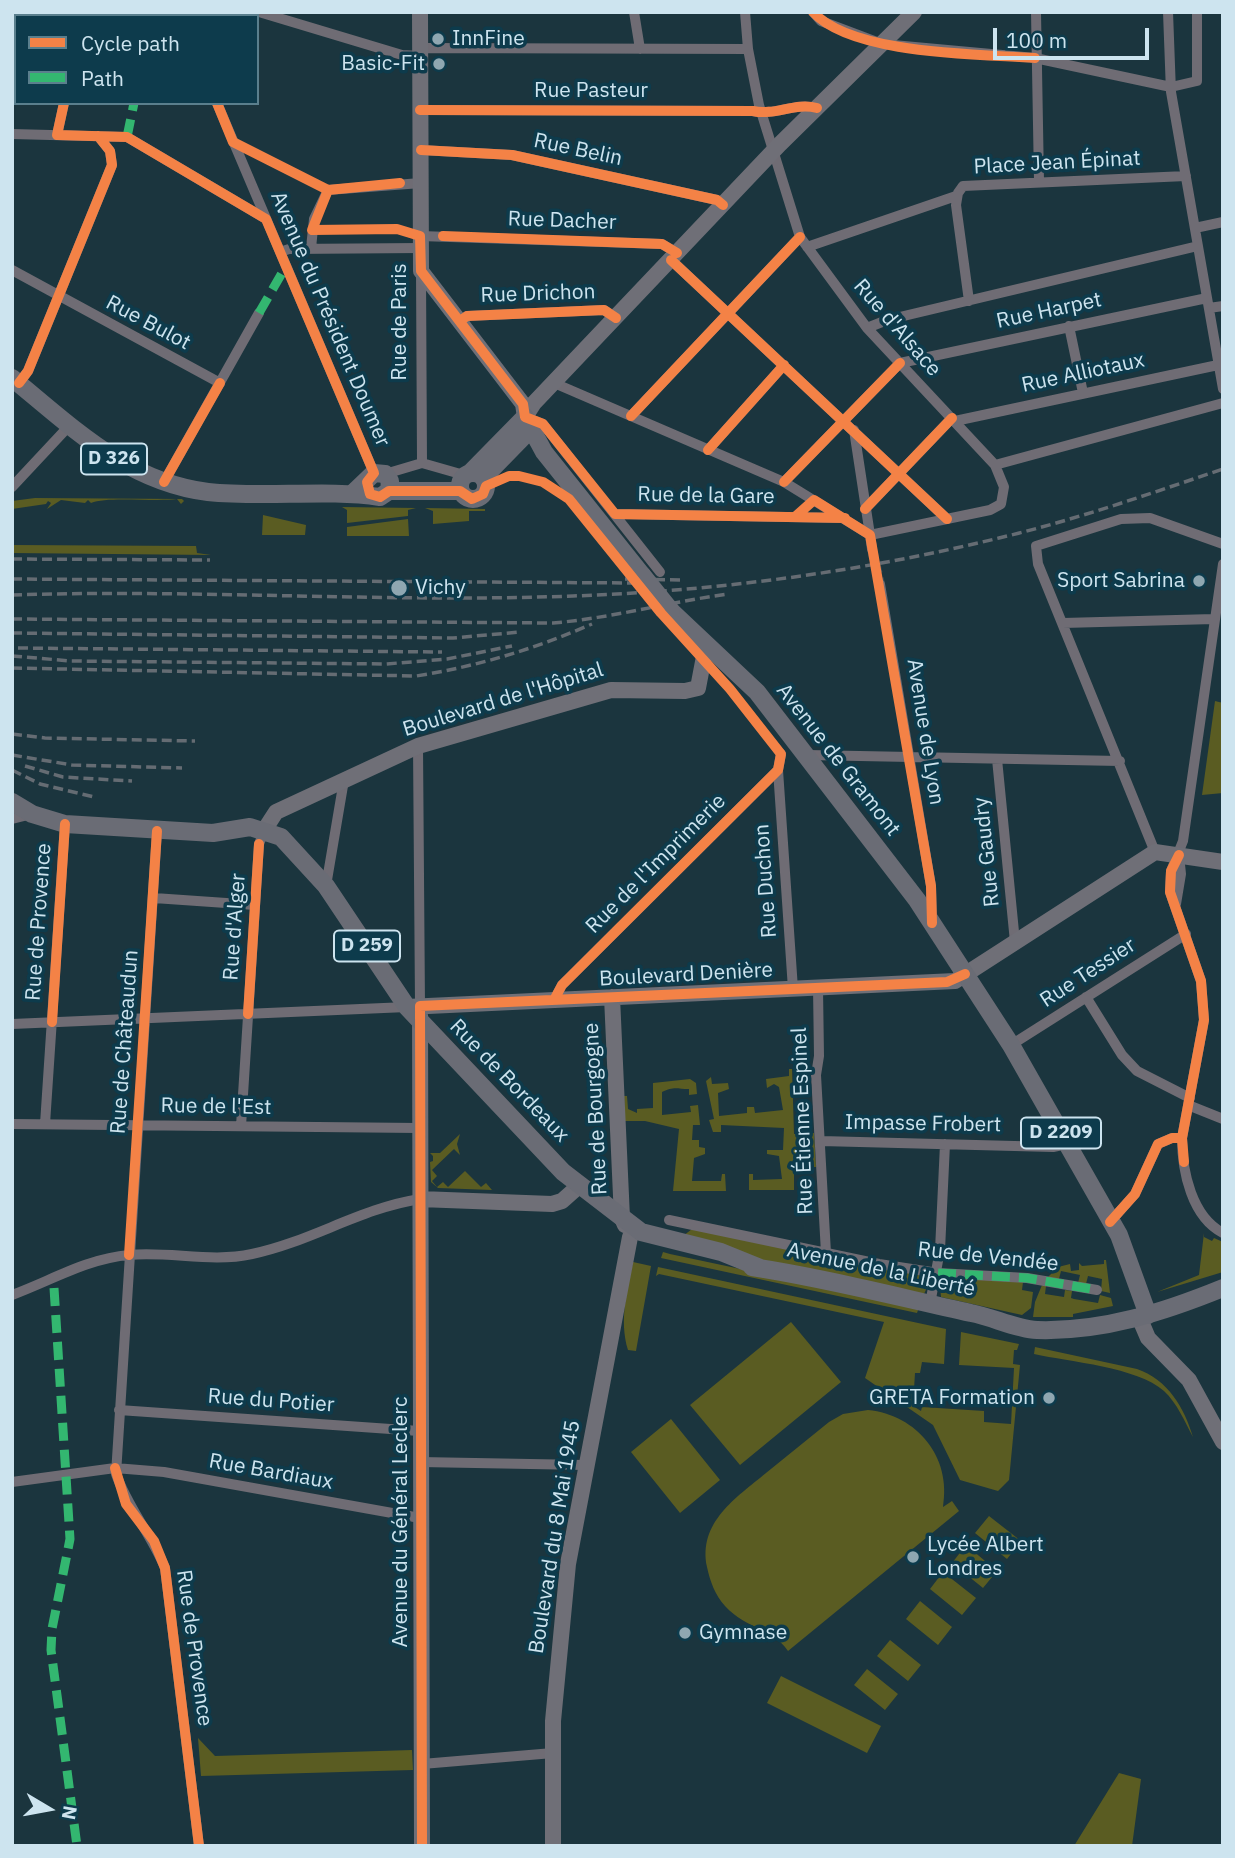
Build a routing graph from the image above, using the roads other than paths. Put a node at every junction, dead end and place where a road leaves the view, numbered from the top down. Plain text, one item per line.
1 (259, 12) edge
2 (421, 12) edge
3 (634, 12) edge
4 (746, 12) edge
5 (813, 12) edge
6 (914, 12) edge
7 (1037, 12) edge
8 (1168, 12) edge
9 (1197, 12) edge
10 (882, 44) junction
11 (640, 48) junction
12 (748, 49) junction
13 (421, 52) junction
14 (1035, 58) junction
15 (1171, 87) junction
16 (64, 105) edge
17 (218, 105) edge
18 (817, 108) junction
19 (421, 110) junction
20 (762, 113) junction
21 (12, 134) edge
22 (57, 135) junction
23 (98, 136) junction
24 (421, 150) junction
25 (772, 153) junction
26 (1186, 176) junction
27 (1039, 181) junction
28 (421, 183) junction
29 (956, 196) junction
30 (723, 205) junction
31 (266, 219) junction
32 (1223, 222) edge
33 (1195, 228) junction
34 (800, 237) junction
35 (421, 242) junction
36 (1198, 246) junction
37 (807, 247) junction
38 (311, 248) junction
39 (280, 252) junction
40 (674, 256) junction
41 (12, 270) edge
42 (421, 271) junction
43 (58, 296) junction
44 (969, 301) junction
45 (1208, 303) junction
46 (1223, 306) edge
47 (259, 313) dead end
48 (728, 313) junction
49 (616, 318) junction
50 (460, 321) junction
51 (1069, 326) junction
52 (867, 328) junction
53 (900, 363) junction
54 (784, 365) junction
55 (1218, 365) junction
56 (15, 380) edge
57 (220, 383) junction
58 (554, 383) junction
59 (1223, 389) edge
60 (1083, 393) junction
61 (1223, 403) edge
62 (631, 416) junction
63 (525, 417) junction
64 (843, 420) junction
65 (953, 420) junction
66 (69, 426) junction
67 (854, 430) junction
68 (523, 437) junction
69 (708, 450) junction
70 (422, 463) junction
71 (995, 465) junction
72 (899, 473) junction
73 (467, 480) junction
74 (164, 482) junction
75 (784, 482) junction
76 (379, 483) junction
77 (12, 487) edge
78 (581, 497) junction
79 (814, 500) junction
80 (865, 509) junction
81 (615, 514) junction
82 (796, 516) junction
83 (845, 518) junction
84 (947, 519) junction
85 (870, 536) junction
86 (1223, 544) edge
87 (872, 549) tunnel mouth
88 (1223, 564) edge
89 (660, 572) dead end
90 (880, 584) tunnel mouth
91 (1223, 592) edge
92 (1214, 619) junction
93 (1063, 623) junction
94 (706, 646) junction
95 (418, 747) junction
96 (781, 754) dead end
97 (807, 755) junction
98 (909, 757) junction
99 (997, 758) junction
100 (1121, 761) junction
101 (778, 770) junction
102 (344, 780) junction
103 (12, 802) edge
104 (32, 814) junction
105 (12, 819) edge
106 (65, 824) junction
107 (265, 829) junction
108 (158, 831) junction
109 (1155, 852) junction
110 (1179, 855) junction
111 (1223, 862) edge
112 (326, 886) junction
113 (931, 886) junction
114 (153, 898) junction
115 (917, 900) junction
116 (256, 905) junction
117 (932, 923) junction
118 (1186, 934) junction
119 (1015, 942) junction
120 (965, 974) junction
121 (818, 988) junction
122 (793, 989) junction
123 (612, 997) junction
124 (1086, 997) junction
125 (554, 1000) junction
126 (416, 1011) junction
127 (248, 1014) junction
128 (146, 1018) junction
129 (52, 1023) junction
130 (12, 1024) edge
131 (1011, 1045) junction
132 (1189, 1101) junction
133 (1223, 1119) edge
134 (12, 1124) edge
135 (45, 1124) junction
136 (139, 1125) junction
137 (241, 1126) junction
138 (419, 1128) junction
139 (1182, 1139) junction
140 (821, 1141) junction
141 (945, 1144) junction
142 (1067, 1144) junction
143 (577, 1188) junction
144 (420, 1199) junction
145 (622, 1218) junction
146 (670, 1220) dead end
147 (1110, 1222) junction
148 (1223, 1233) edge
149 (635, 1235) junction
150 (827, 1253) junction
151 (129, 1255) junction
152 (937, 1272) junction
153 (1223, 1287) edge
154 (1097, 1290) dead end
155 (12, 1295) edge
156 (930, 1304) junction
157 (1142, 1312) junction
158 (119, 1410) junction
159 (1223, 1430) edge
160 (419, 1431) junction
161 (1223, 1443) edge
162 (420, 1462) junction
163 (585, 1465) junction
164 (116, 1468) junction
165 (12, 1482) edge
166 (420, 1518) junction
167 (553, 1753) junction
168 (422, 1764) junction
169 (199, 1846) edge
170 (422, 1846) edge
171 (553, 1846) edge

1 - 13 street
2 - 13 street, Rue de Paris
3 - 11 street
4 - 12 street, Rue d'Alsace
5 - 10 street
6 - 10 street
7 - 14 street
8 - 15 street
9 - 15 street
10 - 14 street
10 - 18 street
11 - 12 street
11 - 13 street
12 - 20 street, Rue d'Alsace
13 - 19 street, Rue de Paris
14 - 15 street
14 - 27 street
15 - 26 street
16 - 22 street
17 - 31 street, Avenue du Président Doumer
18 - 20 street, Rue Pasteur
18 - 25 street
19 - 20 street, Rue Pasteur
19 - 24 street, Rue de Paris
20 - 25 street, Rue d'Alsace
21 - 22 street
22 - 23 street
23 - 31 street
23 - 43 street
24 - 28 street, Rue de Paris
24 - 30 street, Rue Belin
25 - 30 street
25 - 34 street, Rue d'Alsace
26 - 27 street, Place Jean Épinat
26 - 33 street
27 - 29 street, Place Jean Épinat
28 - 35 street, Rue de Paris
28 - 38 street
29 - 37 street
29 - 44 street, Place Jean Épinat
30 - 40 street
31 - 39 street, Avenue du Président Doumer
32 - 33 street
33 - 36 street
34 - 37 street, Rue d'Alsace
34 - 48 street
35 - 38 street, Rue Dacher
35 - 40 street, Rue Dacher
35 - 42 street, Rue de Paris
36 - 44 street
36 - 45 street
37 - 52 street, Rue d'Alsace
38 - 39 street, Rue Dacher
39 - 76 street, Avenue du Président Doumer
40 - 48 street
40 - 49 street
41 - 43 street, Rue Bulot
42 - 50 street, Avenue de Gramont
42 - 70 street, Rue de Paris
43 - 56 street
43 - 57 street, Rue Bulot
44 - 52 street
45 - 46 street, Rue Harpet
45 - 51 street, Rue Harpet
45 - 55 street
47 - 57 street
48 - 54 street
48 - 62 street
49 - 50 street, Rue Drichon
49 - 58 street
50 - 63 street, Avenue de Gramont
51 - 53 street, Rue Harpet
51 - 60 street
52 - 53 street, Rue d'Alsace
53 - 64 street
53 - 65 street, Rue d'Alsace
54 - 64 street
54 - 69 street
55 - 59 street
55 - 60 street, Rue Alliotaux
56 - 66 main road, D 326
57 - 74 street
58 - 62 street
58 - 63 street
60 - 65 street, Rue Alliotaux
61 - 71 street
62 - 69 street
63 - 68 main road
63 - 73 main road
63 - 78 main road, Avenue de Gramont / D 2209
63 - 81 street, Avenue de Gramont
64 - 67 street
64 - 75 street
65 - 71 street, Rue d'Alsace
65 - 72 street
66 - 74 main road, D 326
66 - 77 street
67 - 72 street
67 - 80 street
68 - 73 main road
68 - 78 main road, Avenue de Gramont / D 2209
69 - 75 street
70 - 73 street
70 - 76 street
71 - 84 street, Rue d'Alsace
72 - 80 street
72 - 84 street
73 - 76 main road
74 - 76 main road, D 326
75 - 79 street
78 - 94 main road, Avenue de Gramont / D 2209, bridge
79 - 82 street, Rue de la Gare
79 - 83 street
80 - 85 street
81 - 82 street, Rue de la Gare
81 - 89 street, Avenue de Gramont
82 - 83 street, Rue de la Gare
83 - 85 street
84 - 85 street
85 - 87 street
86 - 93 street
88 - 92 street
90 - 98 street, Avenue de Lyon
91 - 92 street
92 - 93 street
92 - 110 street
93 - 100 street
94 - 95 street, Boulevard de l'Hôpital
94 - 97 main road, Avenue de Gramont / D 2209
95 - 102 street, Boulevard de l'Hôpital
95 - 126 street
96 - 101 street
97 - 98 street
97 - 115 main road, Avenue de Gramont / D 2209
98 - 99 street
98 - 113 street, Avenue de Lyon
99 - 100 street
99 - 119 street, Rue Gaudry
100 - 109 street
101 - 122 street, Rue Duchon
101 - 125 street, Rue de l'Imprimerie
102 - 107 street, Boulevard de l'Hôpital
102 - 112 street
103 - 104 main road
104 - 105 street
104 - 106 main road
106 - 108 main road
106 - 129 street, Rue de Provence
107 - 108 main road
107 - 112 main road, Rue de Bordeaux / D 259
107 - 116 street, Rue d'Alger
108 - 114 street, Rue de Châteaudun
109 - 110 street
109 - 119 street, Boulevard Denière
110 - 111 street
110 - 118 street
112 - 126 main road, Rue de Bordeaux / D 259
113 - 115 street
113 - 117 street, Avenue de Lyon
114 - 116 street
114 - 128 street, Rue de Châteaudun
115 - 117 main road, Avenue de Gramont / D 2209
116 - 127 street, Rue d'Alger
117 - 120 main road, Avenue de Gramont / D 2209
118 - 124 street, Rue Tessier
118 - 132 street
119 - 120 street, Boulevard Denière
120 - 121 street, Boulevard Denière
120 - 131 main road, Avenue de Gramont / D 2209
121 - 122 street, Boulevard Denière
121 - 140 street, Rue Étienne Espinel
122 - 123 street, Boulevard Denière
123 - 125 street, Boulevard Denière
123 - 145 street, Rue de Bourgogne
124 - 131 street, Rue Tessier
124 - 132 street
125 - 126 street, Boulevard Denière
126 - 127 street, Boulevard Denière
126 - 138 street, Avenue du Général Leclerc
126 - 143 main road, Rue de Bordeaux
127 - 128 street, Boulevard Denière
127 - 137 street, Rue d'Alger
128 - 129 street, Boulevard Denière
128 - 136 street, Rue de Châteaudun
129 - 130 street, Boulevard Denière
129 - 135 street, Rue de Provence
131 - 142 main road, Avenue de Gramont / D 2209
132 - 133 street
132 - 139 street
134 - 135 street, Rue de l'Est
135 - 136 street, Rue de l'Est
136 - 137 street, Rue de l'Est
136 - 151 street, Rue de Châteaudun
137 - 138 street, Rue de l'Est
138 - 144 street, Avenue du Général Leclerc
139 - 147 street
139 - 148 street
140 - 141 street, Impasse Frobert
140 - 150 street, Rue Étienne Espinel
141 - 142 street, Impasse Frobert
141 - 152 street
142 - 147 main road, Avenue de Gramont / D 2209
143 - 144 street
143 - 145 main road, Avenue de la Liberté
143 - 149 main road, Avenue de la Liberté
144 - 151 street
144 - 160 street, Avenue du Général Leclerc
145 - 149 main road, Avenue de la Liberté
146 - 150 street, Rue de Vendée
147 - 157 main road, D 2209
149 - 156 main road, Avenue de la Liberté
149 - 163 street, Boulevard du 8 Mai 1945
150 - 152 street, Rue de Vendée
151 - 155 street
151 - 158 street, Rue de Châteaudun
152 - 154 street, Rue de Vendée
152 - 156 street
153 - 157 main road, Avenue de la Liberté
156 - 157 main road, Avenue de la Liberté
157 - 159 street, D 2209
157 - 161 street, D 2209
158 - 160 street, Rue du Potier
158 - 164 street, Rue de Châteaudun
160 - 162 street, Avenue du Général Leclerc
162 - 163 street
162 - 166 street, Avenue du Général Leclerc
163 - 167 street, Boulevard du 8 Mai 1945
164 - 165 street, Rue Bardiaux
164 - 166 street, Rue Bardiaux
164 - 169 street, Rue de Provence
166 - 168 street, Avenue du Général Leclerc
167 - 168 street
167 - 171 street, Boulevard du 8 Mai 1945
168 - 170 street, Avenue du Général Leclerc

